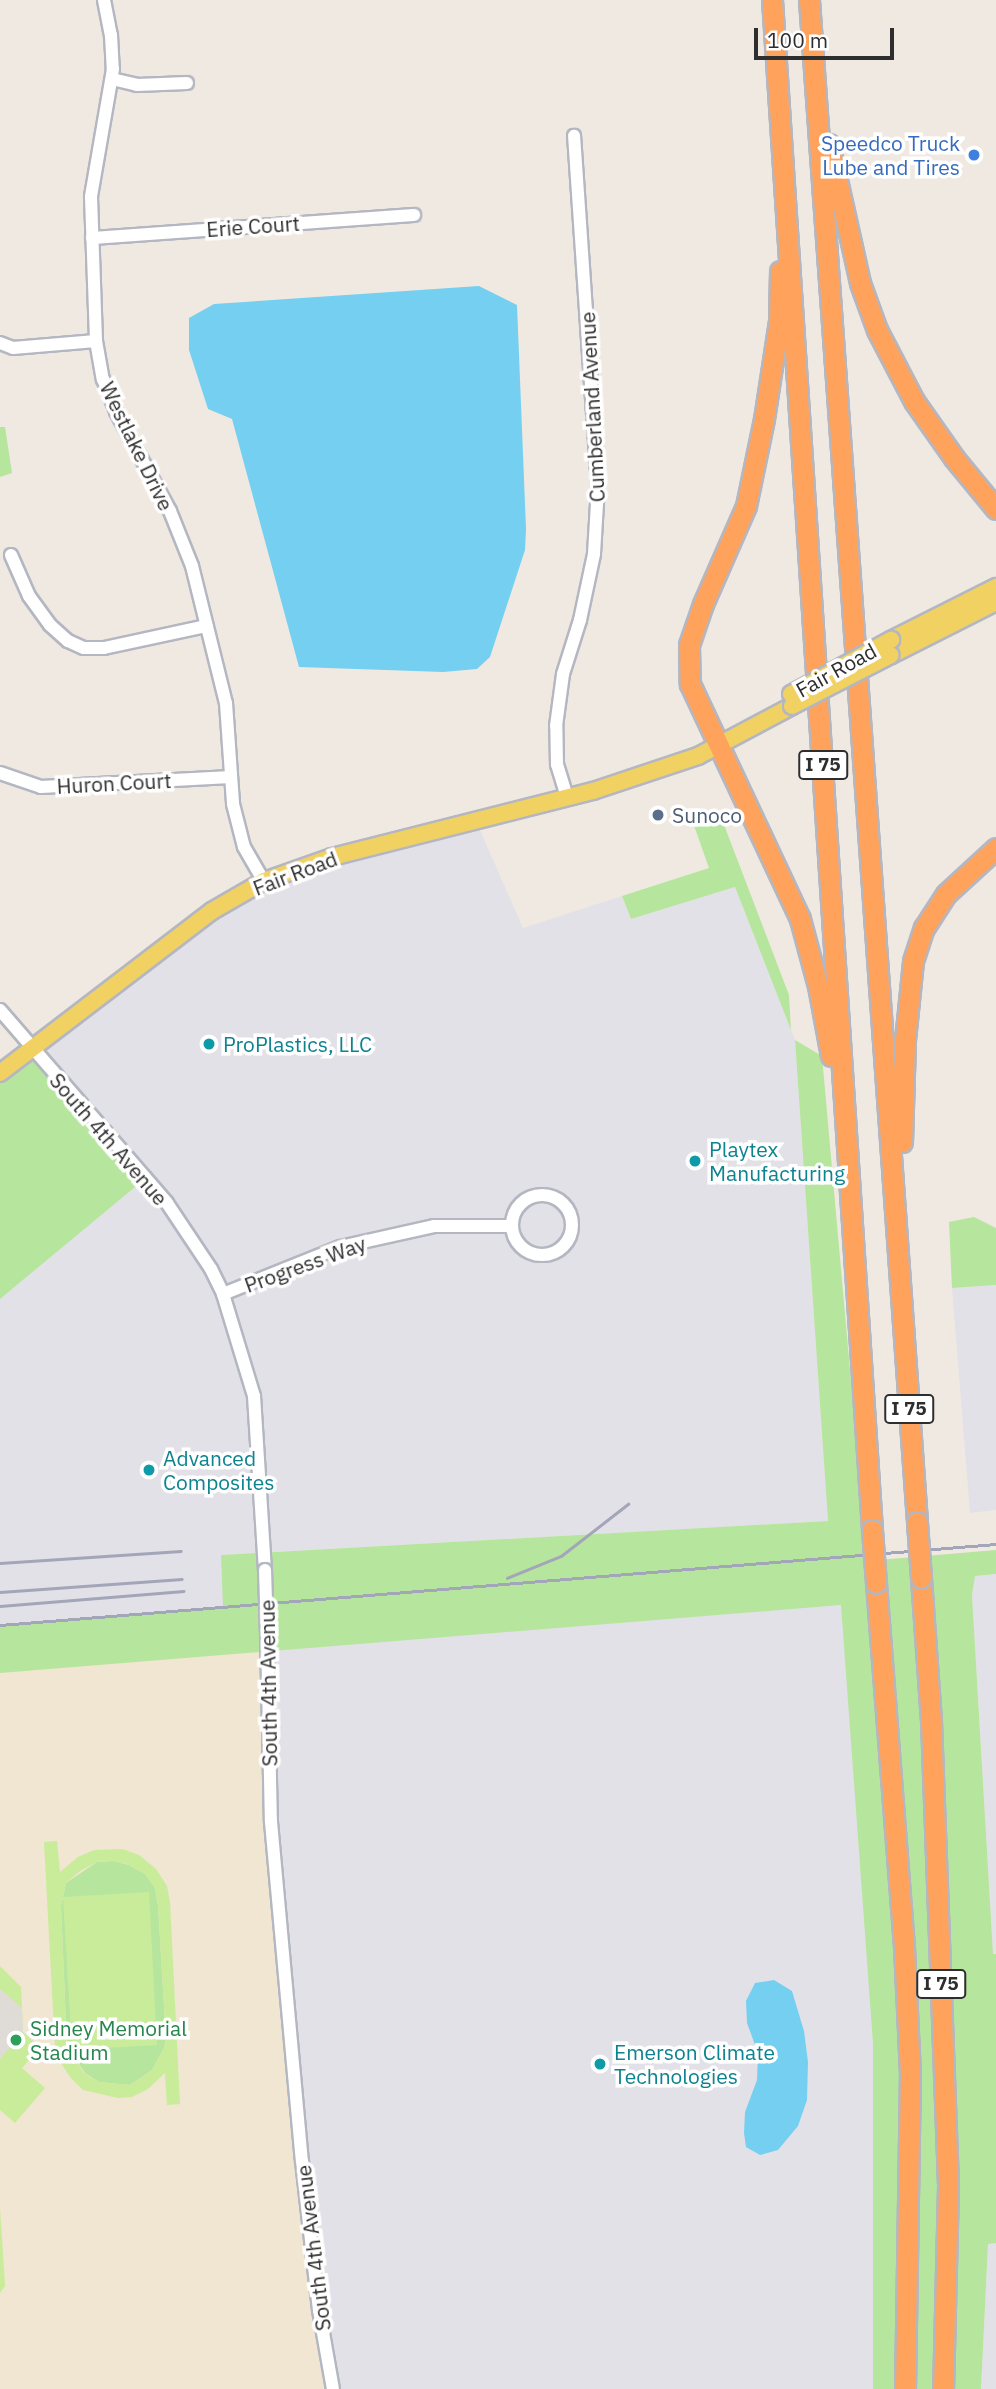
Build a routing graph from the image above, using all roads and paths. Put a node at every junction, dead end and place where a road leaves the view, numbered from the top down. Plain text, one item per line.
1 (104, 0) edge
2 (772, 0) edge
3 (809, 0) edge
4 (112, 79) junction
5 (815, 81) junction
6 (187, 83) dead end
7 (574, 136) dead end
8 (783, 144) junction
9 (414, 215) dead end
10 (92, 238) junction
11 (96, 341) junction
12 (0, 344) edge
13 (996, 509) edge
14 (11, 555) dead end
15 (996, 587) edge
16 (996, 602) edge
17 (207, 626) junction
18 (891, 648) junction
19 (717, 740) junction
20 (0, 773) edge
21 (231, 777) junction
22 (567, 797) junction
23 (996, 848) edge
24 (264, 881) junction
25 (0, 1010) edge
26 (29, 1047) junction
27 (0, 1073) edge
28 (512, 1226) junction
29 (855, 1260) junction
30 (223, 1294) junction
31 (902, 1297) junction
32 (333, 2389) edge
33 (905, 2389) edge
34 (943, 2389) edge

1 - 4 street, Westlake Drive
2 - 8 highway, I 75
3 - 5 highway, I 75
4 - 6 street
4 - 10 street, Westlake Drive
5 - 13 highway
5 - 31 highway, I 75
7 - 22 street, Cumberland Avenue
8 - 19 highway
8 - 29 highway, I 75
9 - 10 street, Erie Court
10 - 11 street, Westlake Drive
11 - 12 street
11 - 17 street, Westlake Drive
14 - 17 street
15 - 18 main road, Fair Road
16 - 18 main road, Fair Road
17 - 21 street, Westlake Drive
18 - 19 main road, Fair Road, bridge
19 - 22 main road, Fair Road
19 - 29 highway
20 - 21 street, Huron Court
21 - 24 street, Westlake Drive
22 - 24 main road, Fair Road
23 - 31 highway
24 - 26 main road, Fair Road
25 - 26 street, South 4th Avenue
26 - 27 main road, Fair Road
26 - 30 street, South 4th Avenue
28 - 28 street
28 - 30 street, Progress Way
29 - 33 highway, I 75, bridge
30 - 32 street, South 4th Avenue, bridge
31 - 34 highway, I 75, bridge

